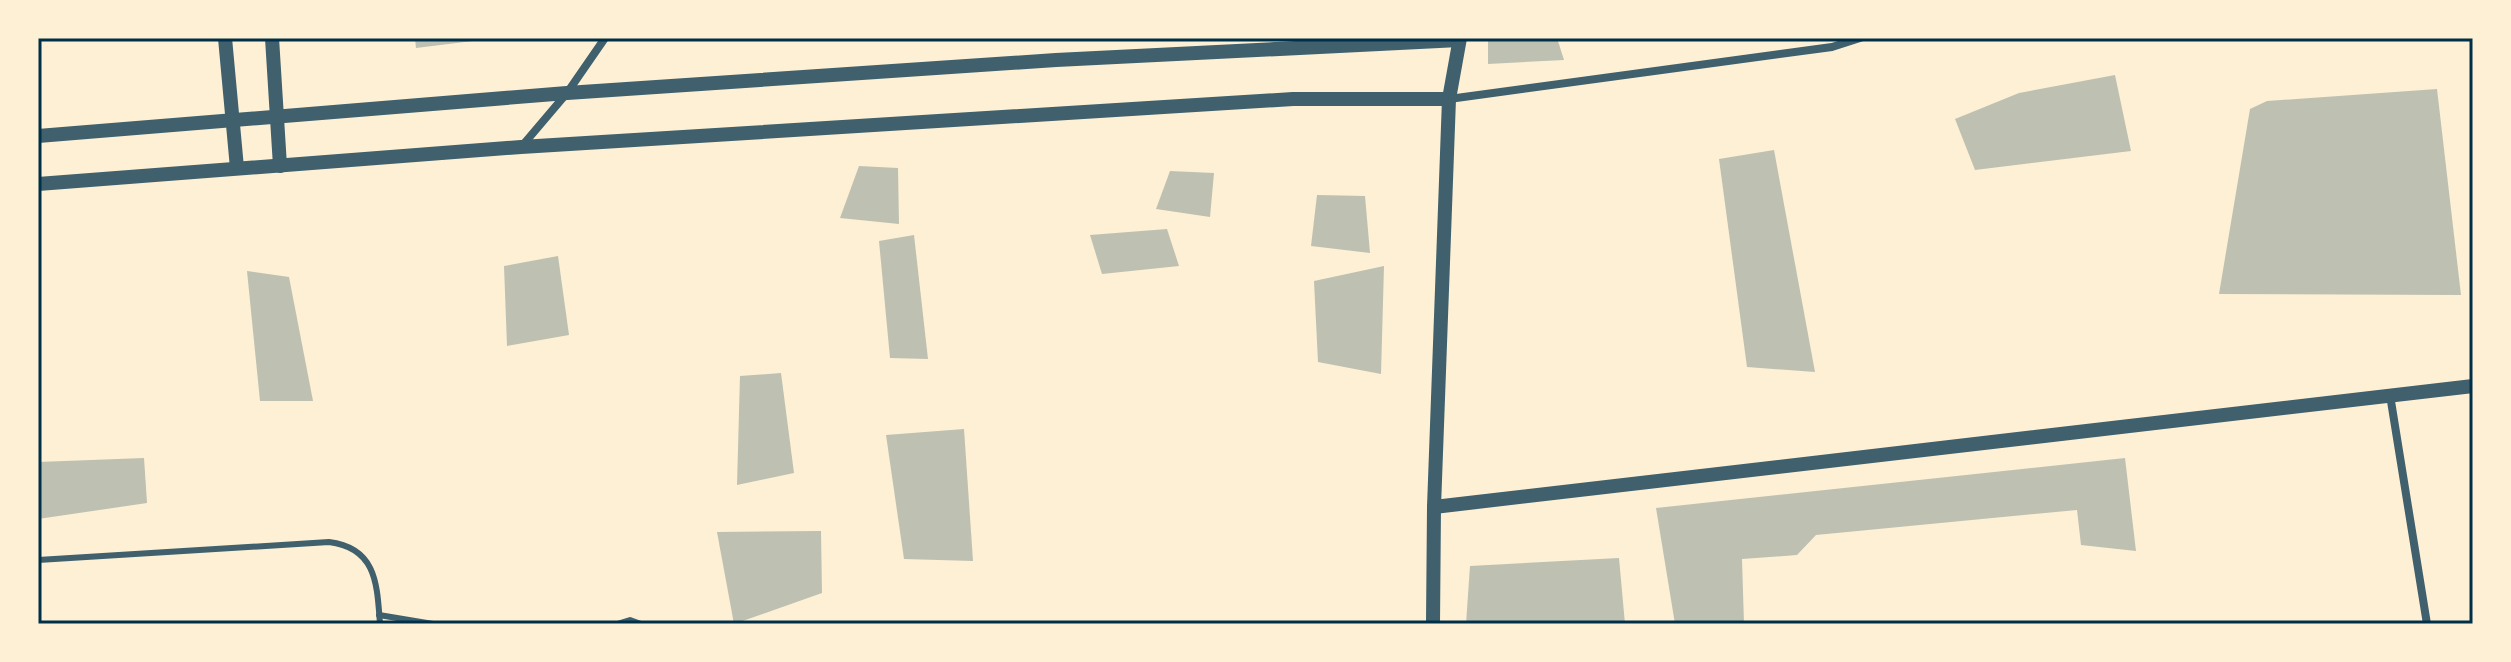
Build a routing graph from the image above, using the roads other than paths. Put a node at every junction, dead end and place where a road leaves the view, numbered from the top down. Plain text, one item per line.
1 (225, 38) edge
2 (272, 38) edge
3 (605, 38) edge
4 (1860, 38) edge
5 (1459, 39) edge
6 (567, 93) junction
7 (1449, 99) junction
8 (276, 116) junction
9 (232, 121) junction
10 (38, 136) edge
11 (521, 147) junction
12 (280, 166) junction
13 (237, 168) junction
14 (38, 184) edge
15 (2473, 386) edge
16 (2390, 395) junction
17 (1434, 507) junction
18 (38, 560) edge
19 (379, 615) junction
20 (380, 624) edge
21 (433, 624) edge
22 (617, 624) edge
23 (641, 624) edge
24 (1433, 624) edge
25 (2427, 624) edge

1 - 9 street
2 - 8 street
3 - 6 street
4 - 7 street
5 - 6 street
5 - 7 street
6 - 8 street
6 - 11 street
7 - 11 street
7 - 17 street
8 - 9 street
8 - 12 street
9 - 10 street
9 - 13 street
11 - 12 street
12 - 13 street
13 - 14 street
15 - 16 street
16 - 17 street
16 - 25 street
17 - 24 street
18 - 19 lane
19 - 20 lane
19 - 21 lane
22 - 23 lane

